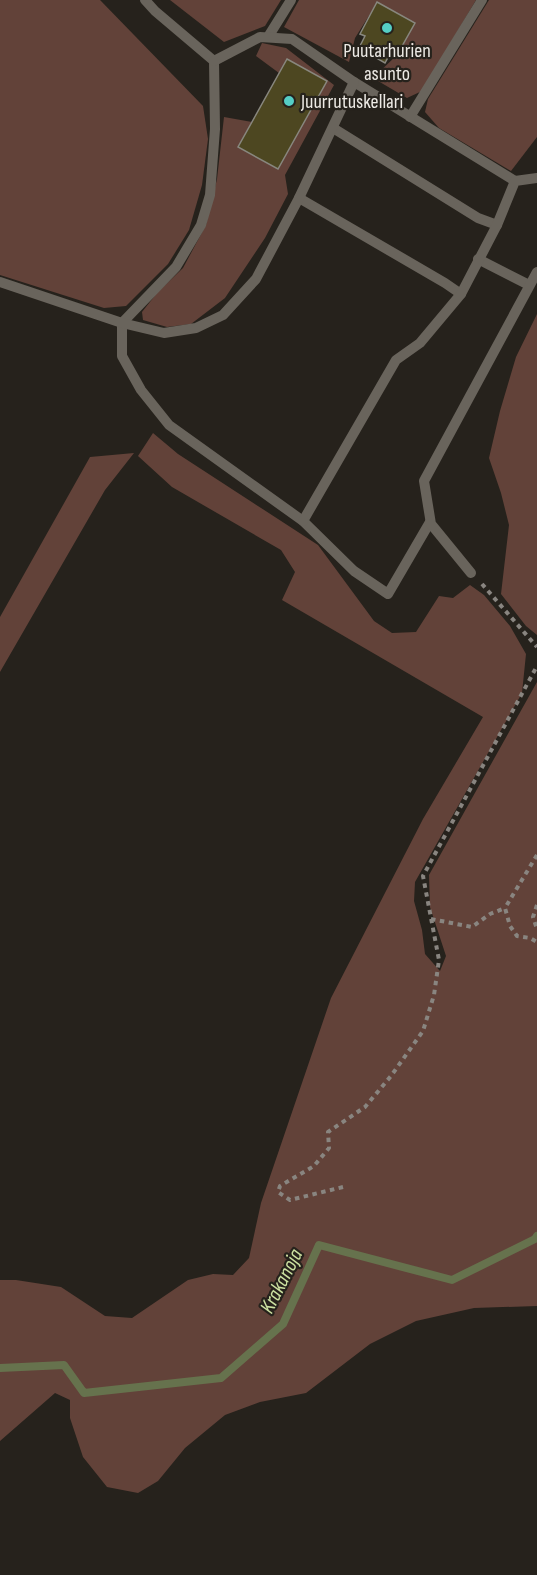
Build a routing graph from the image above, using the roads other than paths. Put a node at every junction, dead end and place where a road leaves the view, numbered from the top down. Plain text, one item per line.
1 (145, 0) edge
2 (291, 0) edge
3 (482, 0) edge
4 (268, 37) junction
5 (214, 61) junction
6 (354, 82) junction
7 (410, 117) junction
8 (333, 128) junction
9 (537, 178) edge
10 (515, 181) junction
11 (300, 198) junction
12 (497, 225) junction
13 (478, 259) junction
14 (537, 272) edge
15 (0, 282) edge
16 (529, 285) junction
17 (460, 294) junction
18 (122, 323) junction
19 (303, 521) junction
20 (430, 522) junction
21 (471, 573) road end

1 - 5 lane
2 - 4 lane
3 - 7 lane
4 - 5 lane
4 - 6 lane
5 - 18 lane
6 - 7 lane
6 - 8 lane
7 - 10 lane
8 - 11 lane
8 - 12 lane
9 - 10 lane
10 - 12 lane
11 - 17 lane
11 - 18 lane
12 - 13 lane
13 - 16 lane
13 - 17 lane
14 - 16 lane
15 - 18 lane
16 - 20 lane
17 - 19 lane
18 - 19 lane
19 - 20 lane
20 - 21 lane

